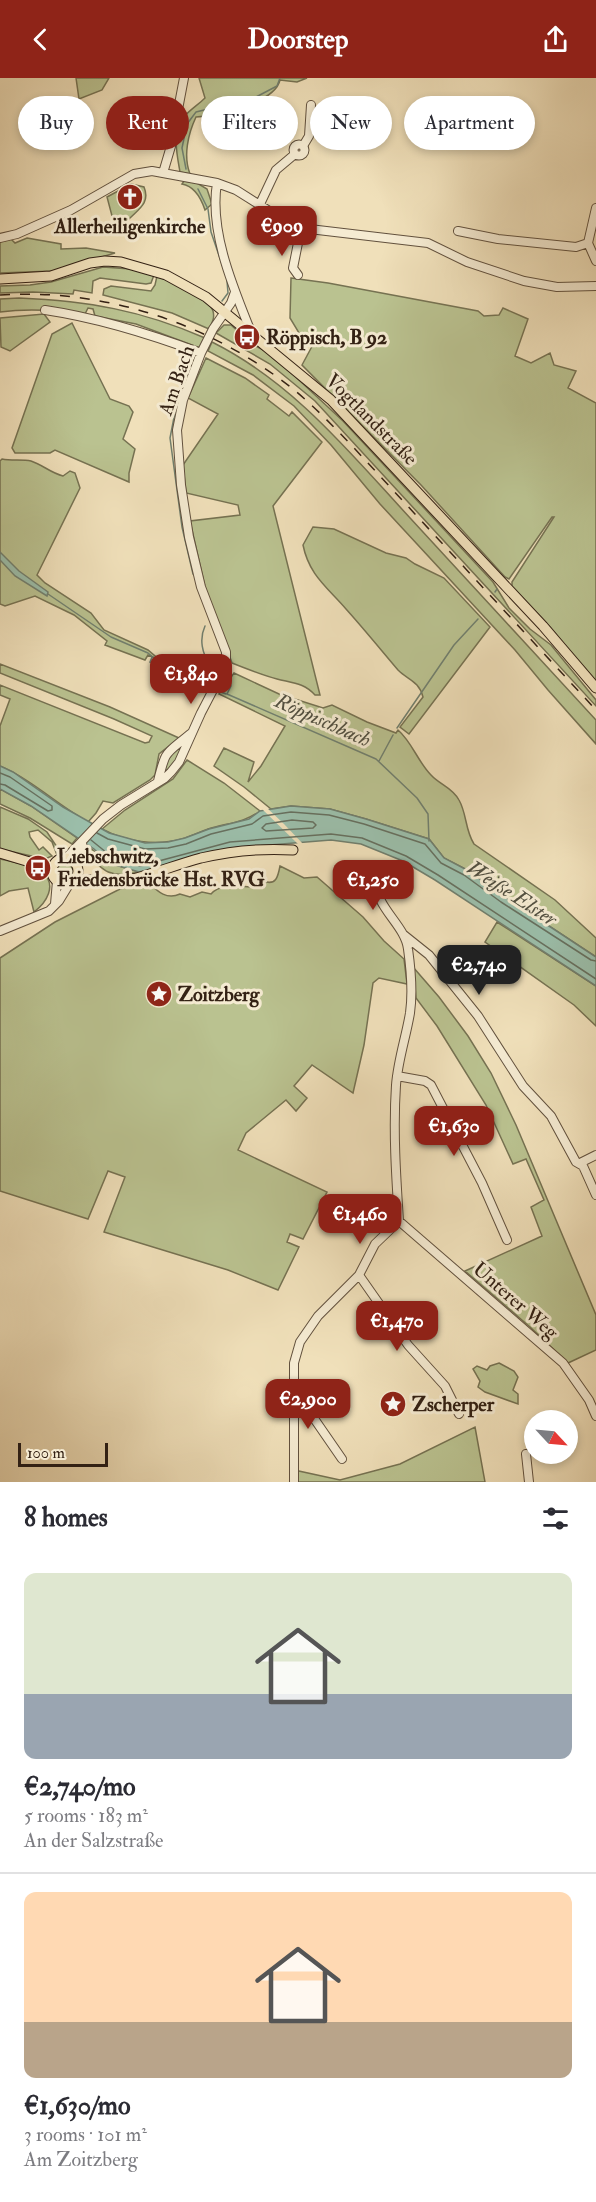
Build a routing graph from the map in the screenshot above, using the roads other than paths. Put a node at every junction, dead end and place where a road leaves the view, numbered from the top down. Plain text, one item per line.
1 (184, 78) edge
2 (310, 120) edge
3 (163, 173) junction
4 (217, 183) junction
5 (260, 204) junction
6 (596, 208) edge
7 (301, 228) junction
8 (458, 231) dead end
9 (0, 238) edge
10 (588, 243) junction
11 (596, 261) edge
12 (298, 275) dead end
13 (0, 279) edge
14 (596, 286) edge
15 (235, 292) junction
16 (45, 310) dead end
17 (226, 311) junction
18 (251, 332) junction
19 (201, 353) junction
20 (596, 688) edge
21 (191, 733) junction
22 (158, 782) junction
23 (293, 850) dead end
24 (0, 853) edge
25 (54, 867) junction
26 (72, 871) junction
27 (377, 880) dead end
28 (57, 881) junction
29 (55, 904) junction
30 (0, 931) edge
31 (403, 934) junction
32 (397, 1076) junction
33 (596, 1155) edge
34 (580, 1163) junction
35 (596, 1195) edge
36 (399, 1221) junction
37 (507, 1240) dead end
38 (359, 1275) junction
39 (293, 1388) junction
40 (459, 1414) dead end
41 (596, 1416) edge
42 (342, 1458) dead end
43 (527, 1464) edge
44 (294, 1482) edge
45 (530, 1482) edge

1 - 3 street
2 - 5 street
3 - 4 street
3 - 9 street
4 - 5 street
4 - 15 street
5 - 7 street
6 - 10 street
7 - 12 street
7 - 14 street
8 - 10 street
10 - 11 street
13 - 17 main road, Vogtlandstraße
15 - 17 street, Am Bach
15 - 18 street
16 - 19 street
17 - 18 main road, Vogtlandstraße
17 - 19 street, Am Bach
18 - 20 main road, Vogtlandstraße
19 - 21 street, Am Bach
21 - 22 street, Am Bach
21 - 22 street
22 - 26 street, Am Bach
23 - 26 main road
24 - 25 main road
25 - 26 main road
25 - 28 main road
26 - 28 main road
26 - 29 street
27 - 31 street
28 - 29 street
29 - 30 street
31 - 32 street
31 - 34 street
32 - 36 street
32 - 37 street
33 - 34 street
34 - 35 street
36 - 38 street
36 - 41 street, Unterer Weg
38 - 39 street
38 - 40 street
39 - 42 street
39 - 44 street
43 - 45 street

